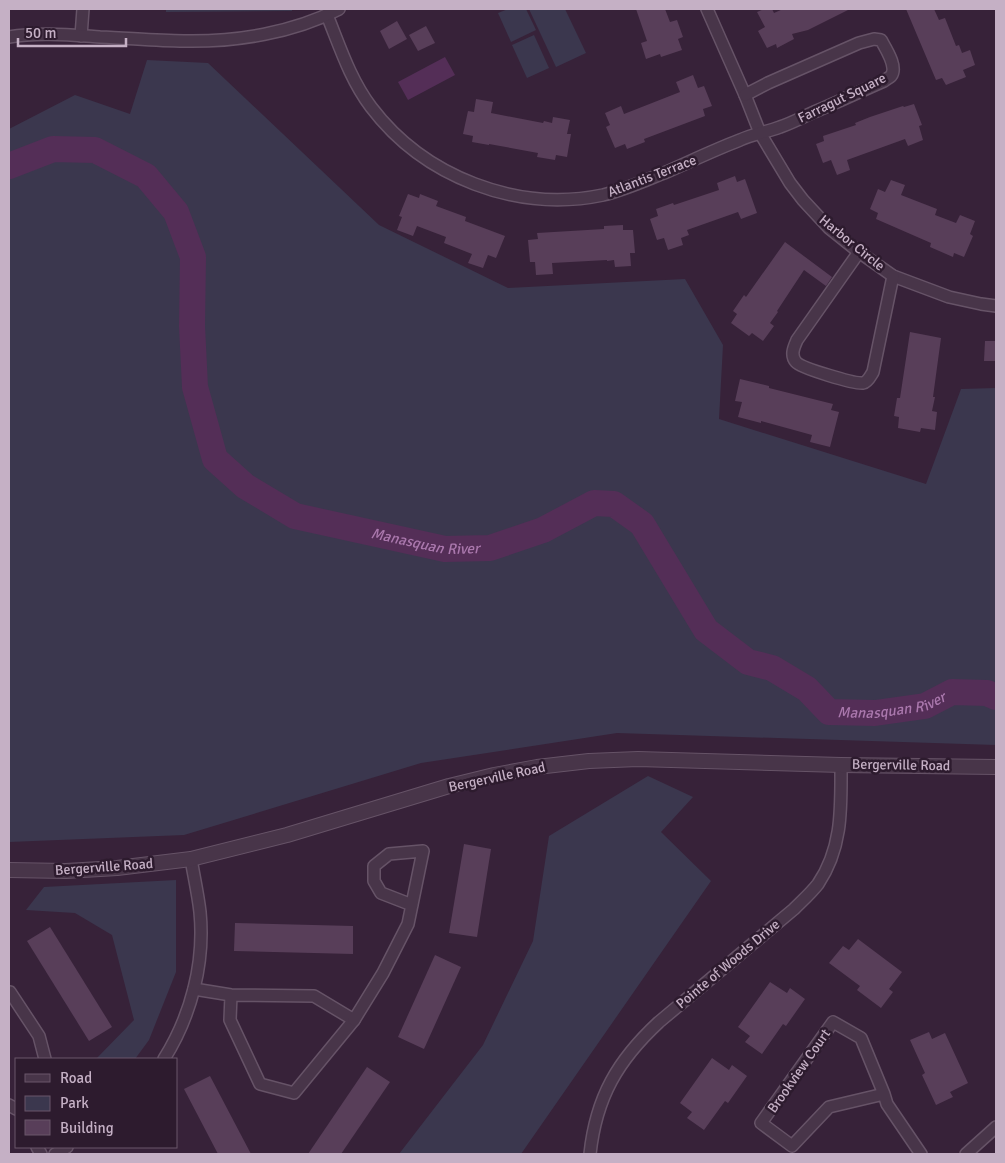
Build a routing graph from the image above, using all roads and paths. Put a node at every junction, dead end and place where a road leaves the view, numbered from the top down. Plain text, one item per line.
1 (83, 9) edge
2 (339, 9) edge
3 (707, 9) edge
4 (327, 15) junction
5 (82, 36) junction
6 (9, 37) edge
7 (745, 95) junction
8 (760, 133) junction
9 (859, 252) junction
10 (893, 276) junction
11 (996, 306) edge
12 (840, 765) junction
13 (996, 767) edge
14 (191, 859) junction
15 (9, 870) edge
16 (412, 905) junction
17 (194, 989) junction
18 (9, 992) edge
19 (231, 995) junction
20 (354, 1020) junction
21 (46, 1058) edge
22 (165, 1058) edge
23 (884, 1094) junction
24 (996, 1127) edge
25 (66, 1148) edge
26 (55, 1154) edge
27 (590, 1154) edge
28 (921, 1154) edge
29 (966, 1154) edge

1 - 5 street
2 - 4 street
3 - 7 street, Harbor Circle
4 - 5 street
4 - 8 street, Atlantis Terrace
5 - 6 street
7 - 8 street, Harbor Circle
7 - 8 street, Farragut Square
8 - 9 street, Harbor Circle
9 - 10 street, Harbor Circle
9 - 10 street
10 - 11 street, Harbor Circle
12 - 13 street, Bergerville Road
12 - 14 street, Bergerville Road
12 - 27 street, Pointe of Woods Drive
14 - 15 street, Bergerville Road
14 - 17 street
16 - 16 street
16 - 20 street
17 - 19 street
17 - 22 street
18 - 21 street
19 - 20 street
19 - 20 street
23 - 23 street, Brookview Court
23 - 28 street, Brookview Court
24 - 29 street
25 - 26 street

